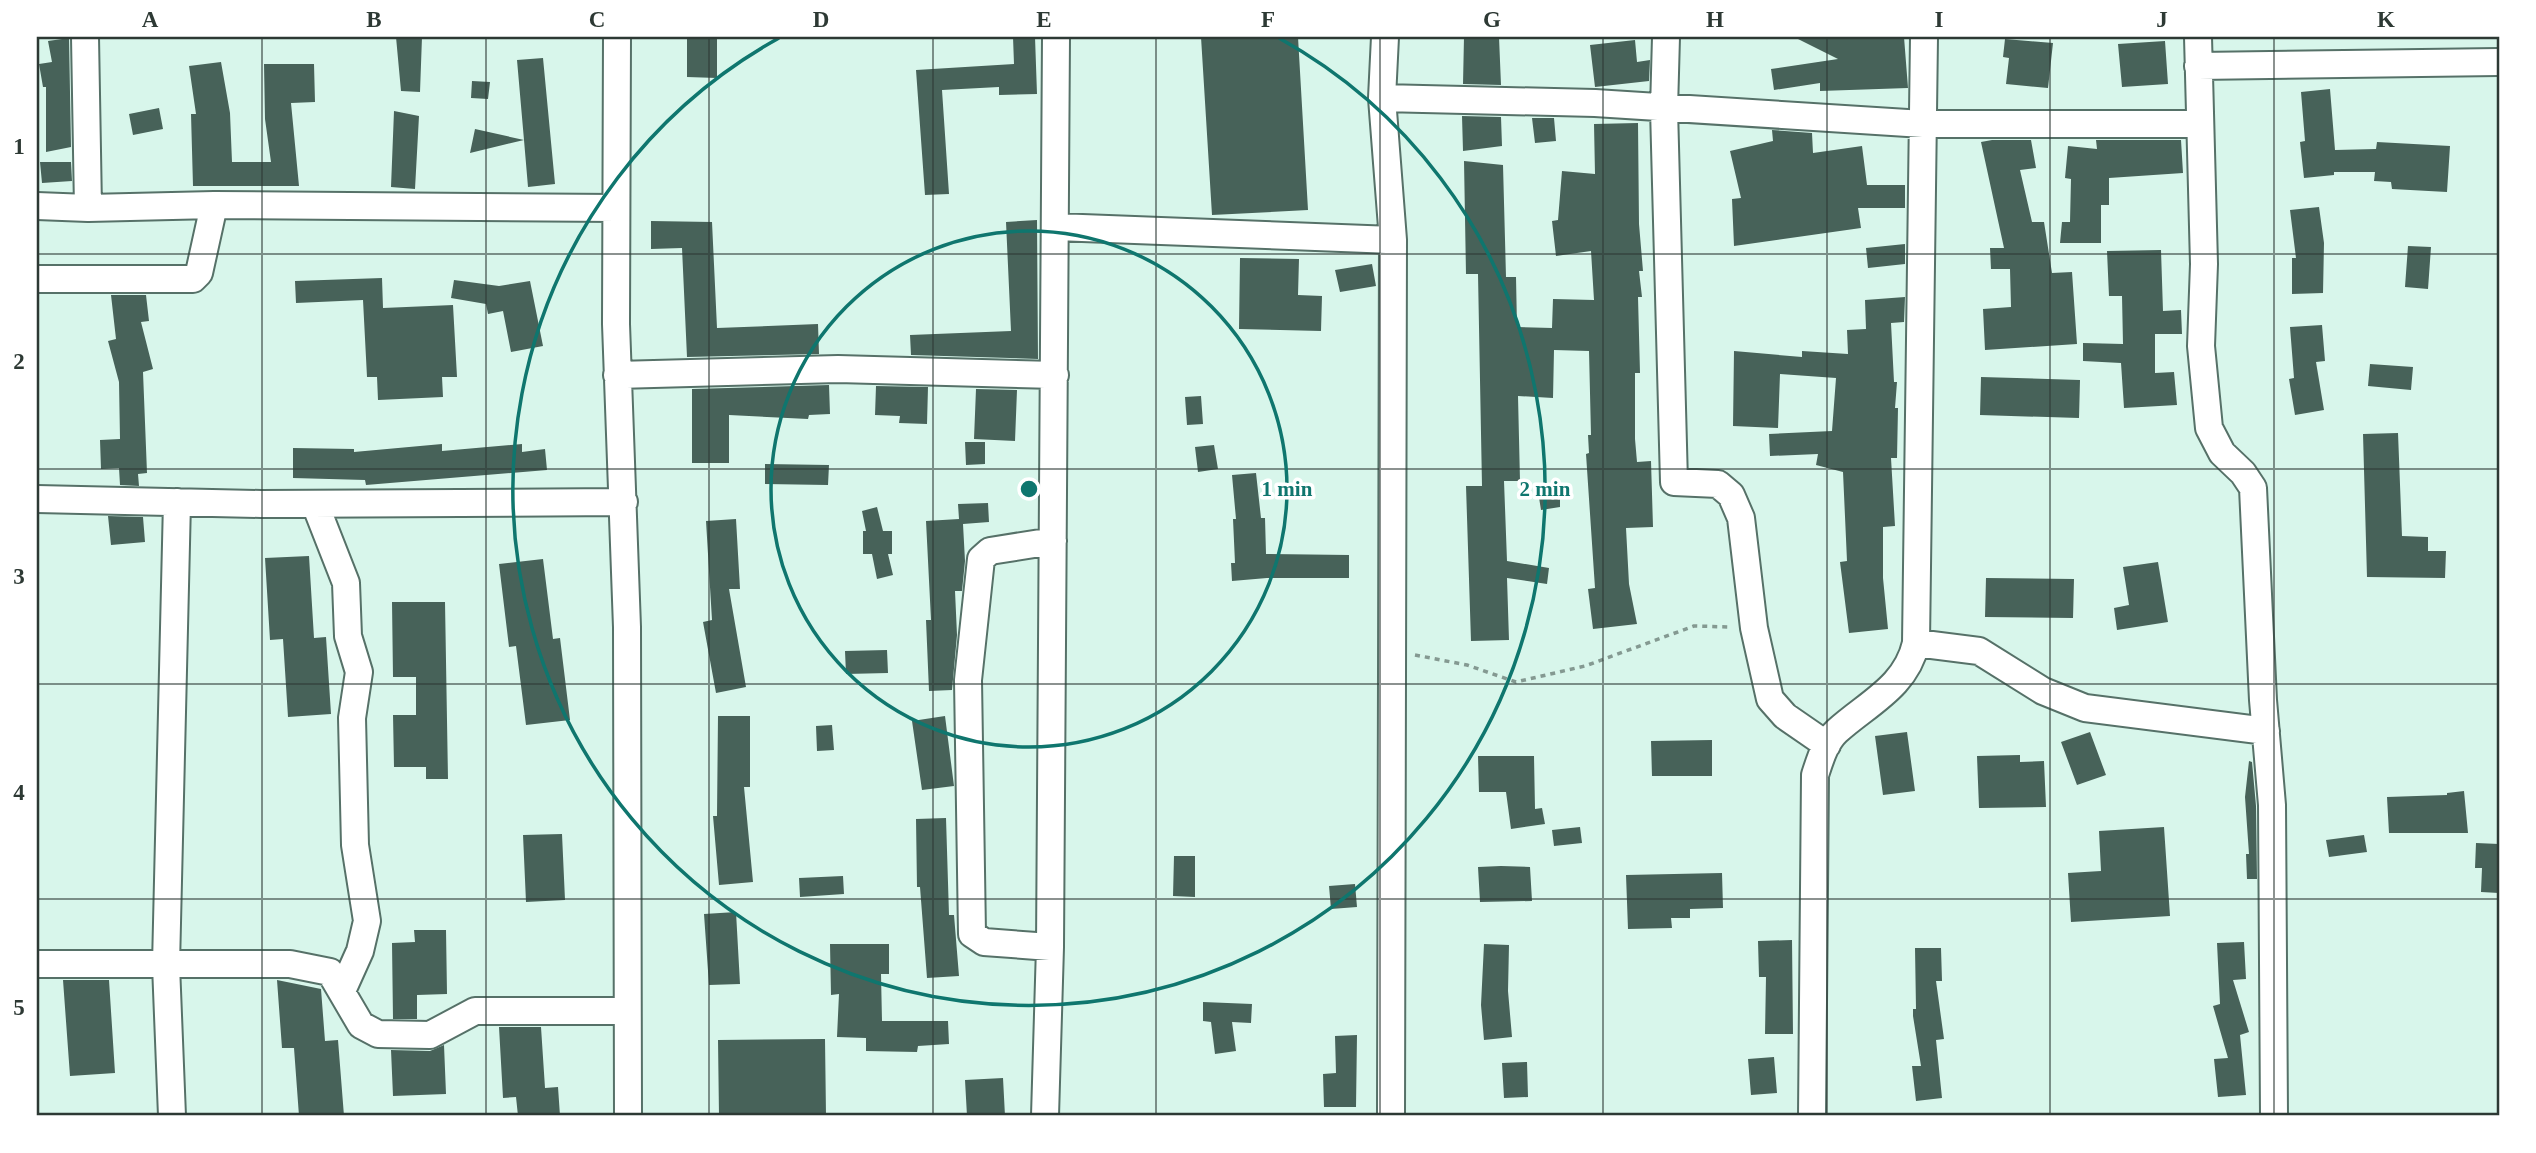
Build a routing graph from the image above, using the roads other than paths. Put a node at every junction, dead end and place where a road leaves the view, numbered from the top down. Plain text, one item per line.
1 (85, 37) edge
2 (617, 37) edge
3 (1056, 37) edge
4 (1385, 37) edge
5 (1666, 37) edge
6 (1924, 37) edge
7 (2198, 37) edge
8 (2499, 62) edge
9 (2198, 66) junction
10 (1382, 98) junction
11 (1664, 109) junction
12 (1923, 124) junction
13 (2198, 124) junction
14 (214, 205) junction
15 (37, 206) edge
16 (88, 208) junction
17 (616, 208) junction
18 (1056, 227) junction
19 (1393, 240) junction
20 (37, 279) edge
21 (617, 375) junction
22 (1055, 375) junction
23 (37, 499) edge
24 (177, 502) junction
25 (624, 502) junction
26 (315, 504) junction
27 (1053, 541) junction
28 (1916, 643) junction
29 (2266, 731) junction
30 (1827, 745) junction
31 (1050, 947) junction
32 (37, 964) edge
33 (166, 965) junction
34 (342, 990) junction
35 (627, 1011) junction
36 (172, 1116) edge
37 (628, 1116) edge
38 (1045, 1116) edge
39 (1391, 1116) edge
40 (1812, 1116) edge
41 (2274, 1116) edge

1 - 16 street
2 - 17 street
3 - 18 street
4 - 10 street
5 - 11 street
6 - 12 street
7 - 9 street
8 - 9 street
9 - 13 street
10 - 11 street
10 - 19 street
11 - 12 street
11 - 30 street
12 - 13 street
12 - 28 street
13 - 29 street
14 - 16 street
14 - 17 street
14 - 20 street
15 - 16 street
17 - 21 street
18 - 19 street
18 - 22 street
19 - 39 street
21 - 22 street
21 - 25 street
22 - 27 street
23 - 24 street
24 - 26 street
24 - 33 street
25 - 26 street
25 - 35 street
26 - 34 street
27 - 31 street
27 - 31 street
28 - 29 street
28 - 30 street
29 - 41 street
30 - 40 street
31 - 38 street
32 - 33 street
33 - 34 street
33 - 36 street
34 - 35 street
35 - 37 street

